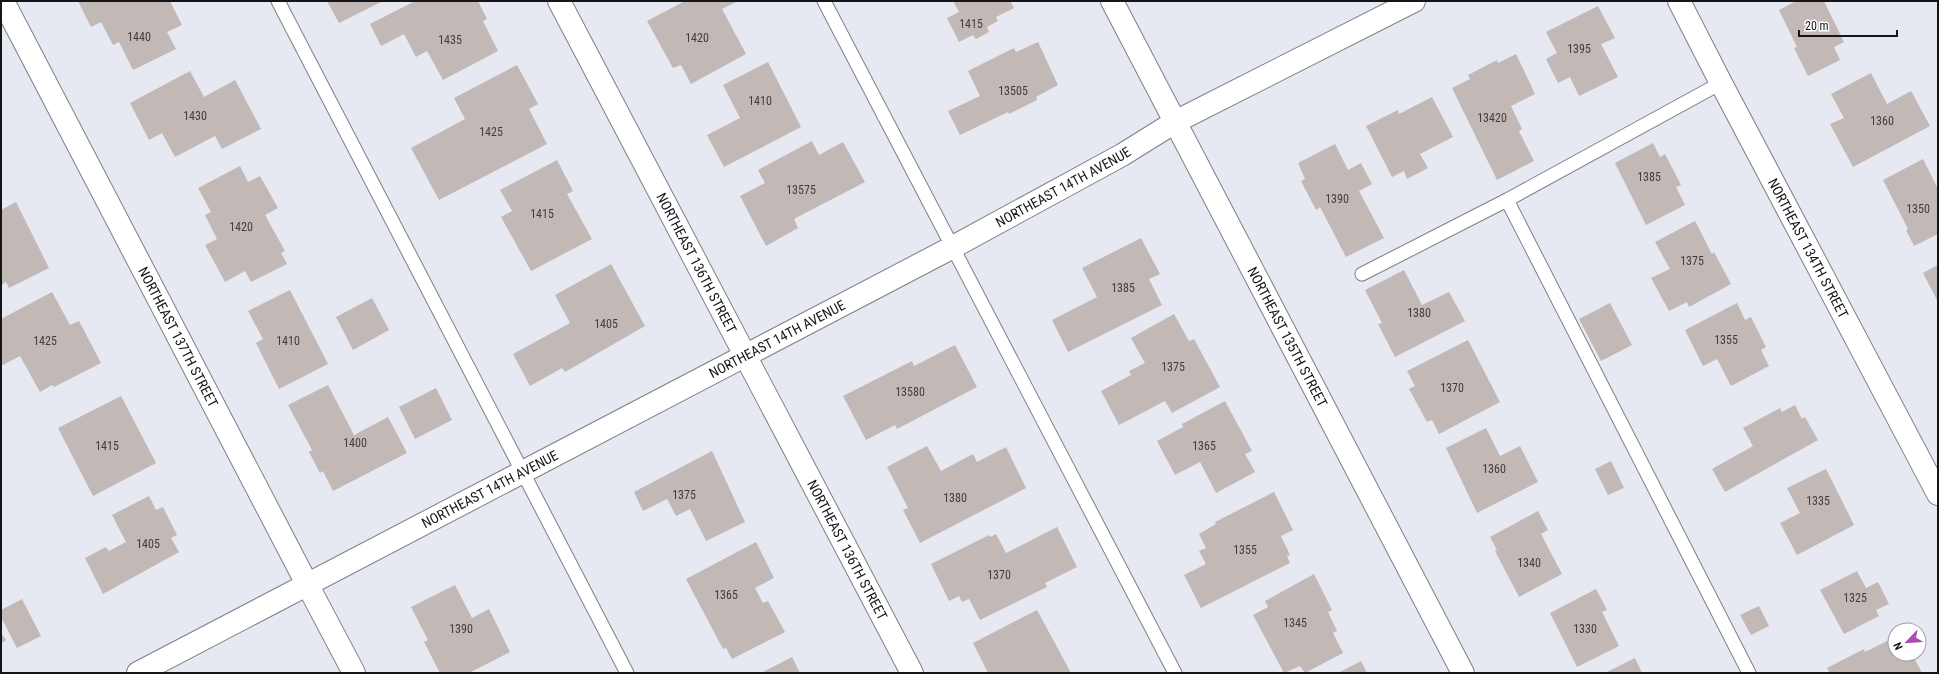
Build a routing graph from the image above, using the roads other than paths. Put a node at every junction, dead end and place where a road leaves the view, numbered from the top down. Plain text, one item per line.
1 (3, 1) edge
2 (278, 1) edge
3 (559, 1) edge
4 (824, 1) edge
5 (1112, 1) edge
6 (1414, 1) edge
7 (1679, 1) edge
8 (1721, 84) junction
9 (1176, 122) junction
10 (1507, 200) junction
11 (953, 247) junction
12 (1362, 274) dead end
13 (746, 355) junction
14 (523, 472) junction
15 (1938, 494) edge
16 (307, 584) junction
17 (138, 673) edge
18 (354, 673) edge
19 (627, 673) edge
20 (912, 673) edge
21 (1175, 673) edge
22 (1463, 673) edge
23 (1749, 673) edge

1 - 16 street, NORTHEAST 137TH STREET
2 - 14 lane
3 - 13 street, NORTHEAST 136TH STREET
4 - 11 lane
5 - 9 street, NORTHEAST 135TH STREET
6 - 9 street, NORTHEAST 14TH AVENUE
7 - 8 street, NORTHEAST 134TH STREET
8 - 10 lane
8 - 15 street, NORTHEAST 134TH STREET
9 - 11 street, NORTHEAST 14TH AVENUE
9 - 22 street, NORTHEAST 135TH STREET
10 - 12 lane
10 - 23 lane
11 - 13 street, NORTHEAST 14TH AVENUE
11 - 21 lane
13 - 14 street, NORTHEAST 14TH AVENUE
13 - 20 street, NORTHEAST 136TH STREET
14 - 16 street, NORTHEAST 14TH AVENUE
14 - 19 lane
16 - 17 street, NORTHEAST 14TH AVENUE
16 - 18 street, NORTHEAST 137TH STREET

